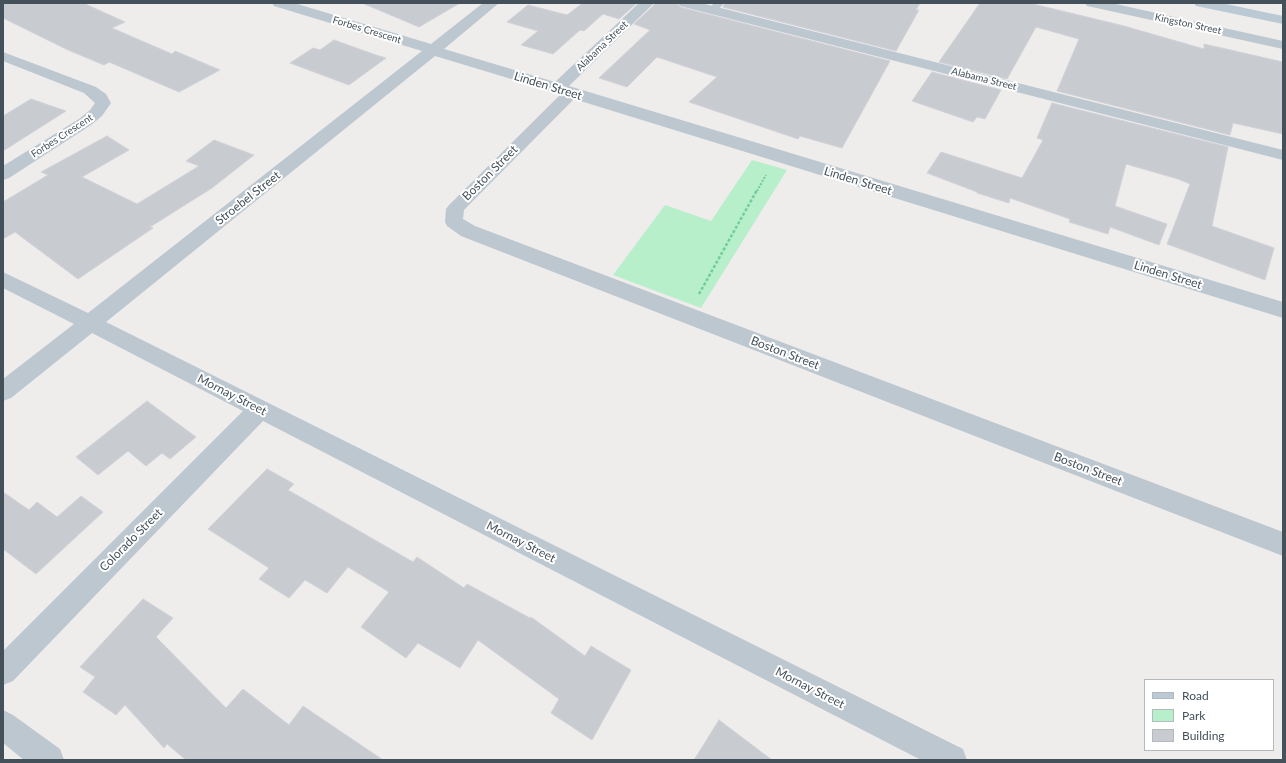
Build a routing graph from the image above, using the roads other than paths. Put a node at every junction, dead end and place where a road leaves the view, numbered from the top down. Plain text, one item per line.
1 (279, 3) edge
2 (492, 3) edge
3 (647, 3) edge
4 (685, 3) edge
5 (1092, 3) edge
6 (1201, 3) edge
7 (716, 6) edge
8 (1283, 20) edge
9 (1283, 45) edge
10 (433, 50) junction
11 (3, 56) edge
12 (564, 91) junction
13 (1283, 155) edge
14 (3, 174) edge
15 (3, 279) edge
16 (1283, 310) edge
17 (90, 323) junction
18 (3, 392) edge
19 (260, 409) junction
20 (1283, 544) edge
21 (3, 671) edge
22 (3, 725) edge
23 (49, 760) edge
24 (952, 760) edge

1 - 10 street, Forbes Crescent
2 - 10 street, Stroebel Street
3 - 12 street, Alabama Street
4 - 7 street, Alabama Street
5 - 9 street, Kingston Street
6 - 8 main road
7 - 13 street, Alabama Street
10 - 12 street, Linden Street
10 - 17 street, Stroebel Street
11 - 14 street, Forbes Crescent
12 - 16 street, Linden Street
12 - 20 street, Boston Street
15 - 17 street, Mornay Street
17 - 18 street, Stroebel Street
17 - 19 street, Mornay Street
19 - 21 street, Colorado Street
19 - 24 street, Mornay Street
22 - 23 street

